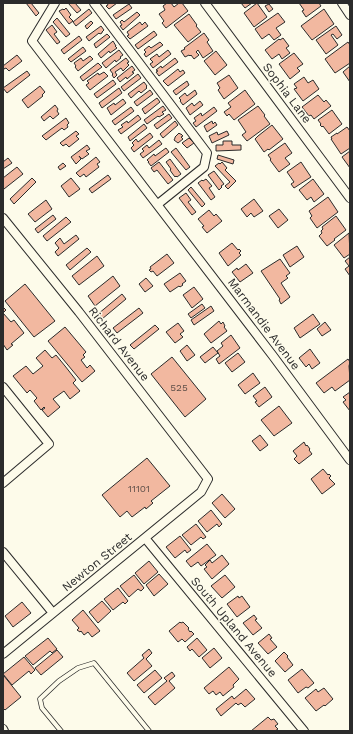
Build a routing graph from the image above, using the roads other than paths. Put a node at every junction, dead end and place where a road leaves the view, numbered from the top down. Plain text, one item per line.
1 (56, 3) edge
2 (94, 3) edge
3 (205, 3) edge
4 (342, 3) edge
5 (350, 15) edge
6 (350, 198) edge
7 (158, 204) junction
8 (3, 218) edge
9 (3, 387) edge
10 (350, 460) edge
11 (3, 483) edge
12 (204, 487) joint
13 (145, 538) junction
14 (3, 552) edge
15 (53, 613) junction
16 (3, 654) edge
17 (61, 731) edge
18 (149, 731) edge
19 (304, 731) edge

1 - 7 street, Marmandie Avenue
2 - 7 street
3 - 6 street, Sophia Lane
4 - 5 street
7 - 10 street, Marmandie Avenue
8 - 12 street, Richard Avenue
9 - 11 street
12 - 13 street, Newton Street
13 - 15 street, Newton Street
13 - 19 street, South Upland Avenue
14 - 15 street
15 - 16 street, Newton Street
17 - 18 lane

